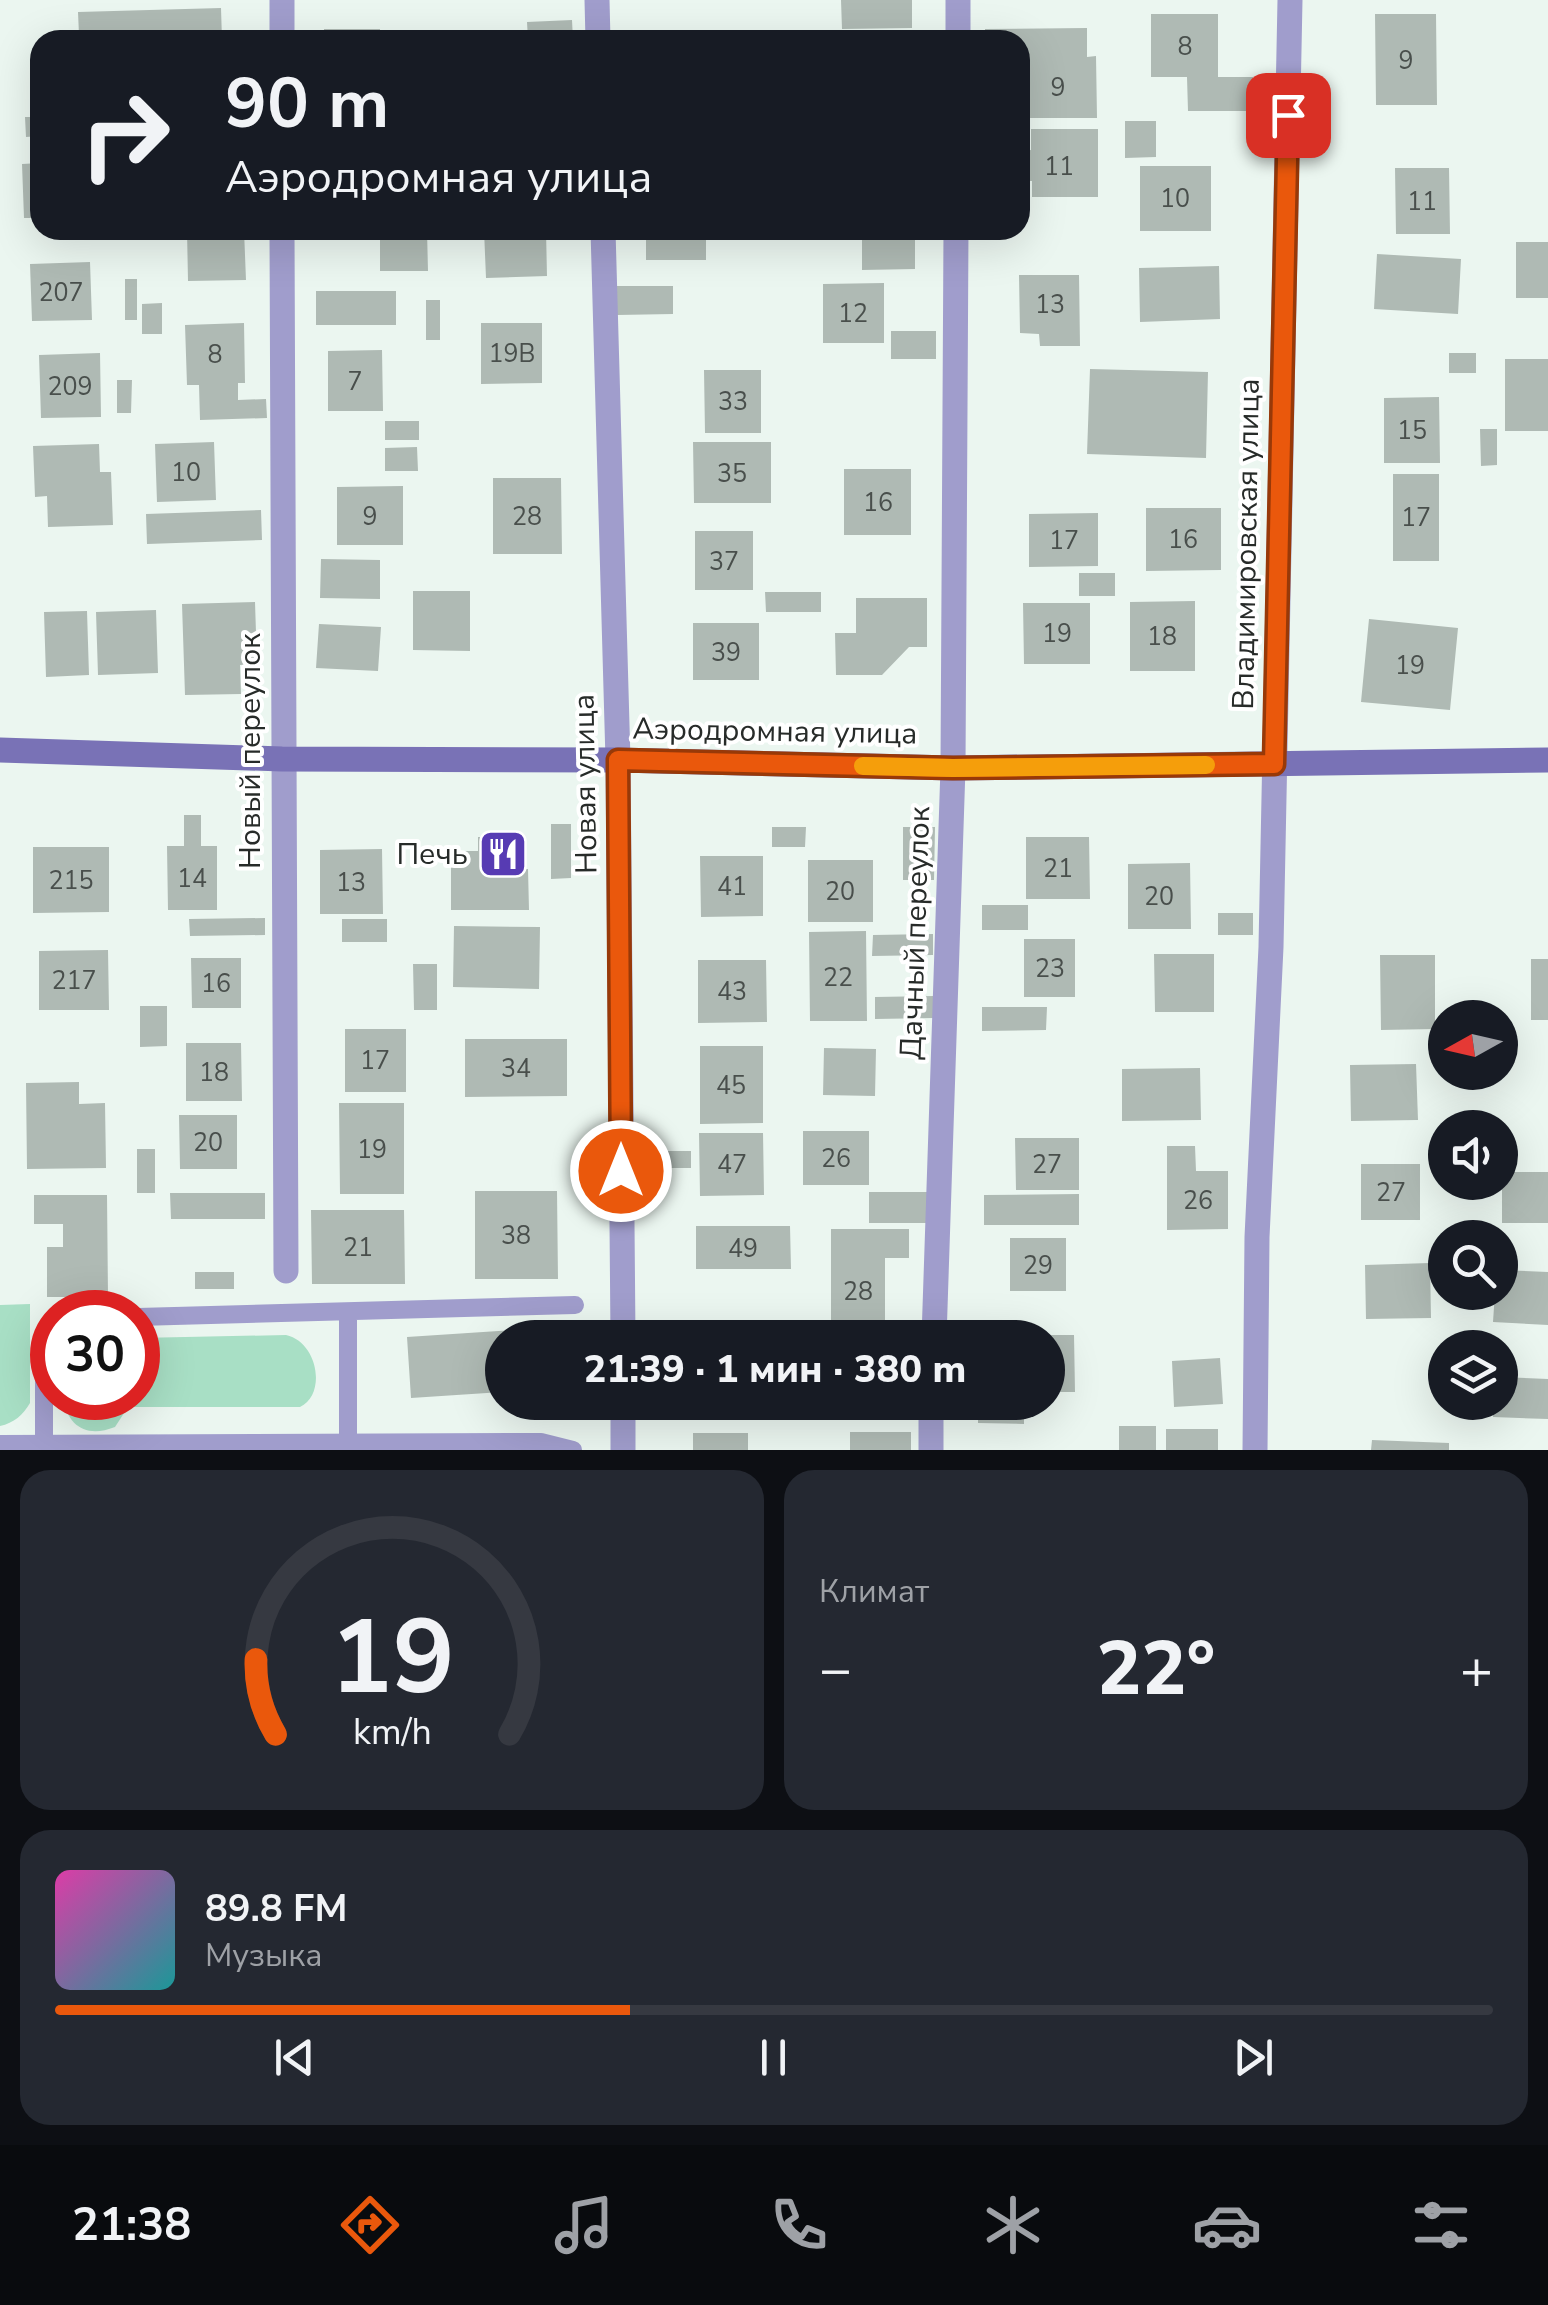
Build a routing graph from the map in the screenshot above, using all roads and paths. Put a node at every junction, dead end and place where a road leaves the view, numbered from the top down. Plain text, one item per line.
1 (282, 0) edge
2 (597, 0) edge
3 (958, 0) edge
4 (1290, 0) edge
5 (282, 30) edge
6 (598, 30) edge
7 (958, 30) edge
8 (282, 240) edge
9 (603, 240) edge
10 (956, 240) edge
11 (0, 750) edge
12 (282, 759) junction
13 (618, 760) junction
14 (1548, 760) edge
15 (1274, 764) junction
16 (953, 768) junction
17 (286, 1271) dead end
18 (575, 1305) dead end
19 (348, 1313) junction
20 (160, 1317) edge
21 (622, 1320) edge
22 (935, 1320) edge
23 (44, 1420) edge
24 (623, 1420) edge
25 (932, 1420) edge
26 (348, 1442) junction
27 (0, 1444) edge
28 (44, 1444) junction
29 (369, 1446) edge
30 (95, 1447) edge
31 (573, 1450) edge
32 (624, 1450) edge
33 (931, 1450) edge
34 (1255, 1450) edge

1 - 5 street
2 - 6 street
3 - 7 street
4 - 15 street, Владимировская улица
8 - 12 street, Новый переулок
9 - 13 street, Новая улица
10 - 16 street, Дачный переулок
11 - 12 street, Аэродромная улица
12 - 13 street, Аэродромная улица
12 - 17 street, Новый переулок
13 - 16 street, Аэродромная улица
13 - 21 street, Новая улица
14 - 15 street, Аэродромная улица
15 - 16 street, Аэродромная улица
15 - 34 street, Владимировская улица
16 - 22 street, Дачный переулок
18 - 19 lane
19 - 20 lane
19 - 26 lane
23 - 28 lane
24 - 32 street
25 - 33 street
26 - 29 lane
26 - 30 lane
27 - 28 lane
28 - 30 lane
29 - 31 lane

